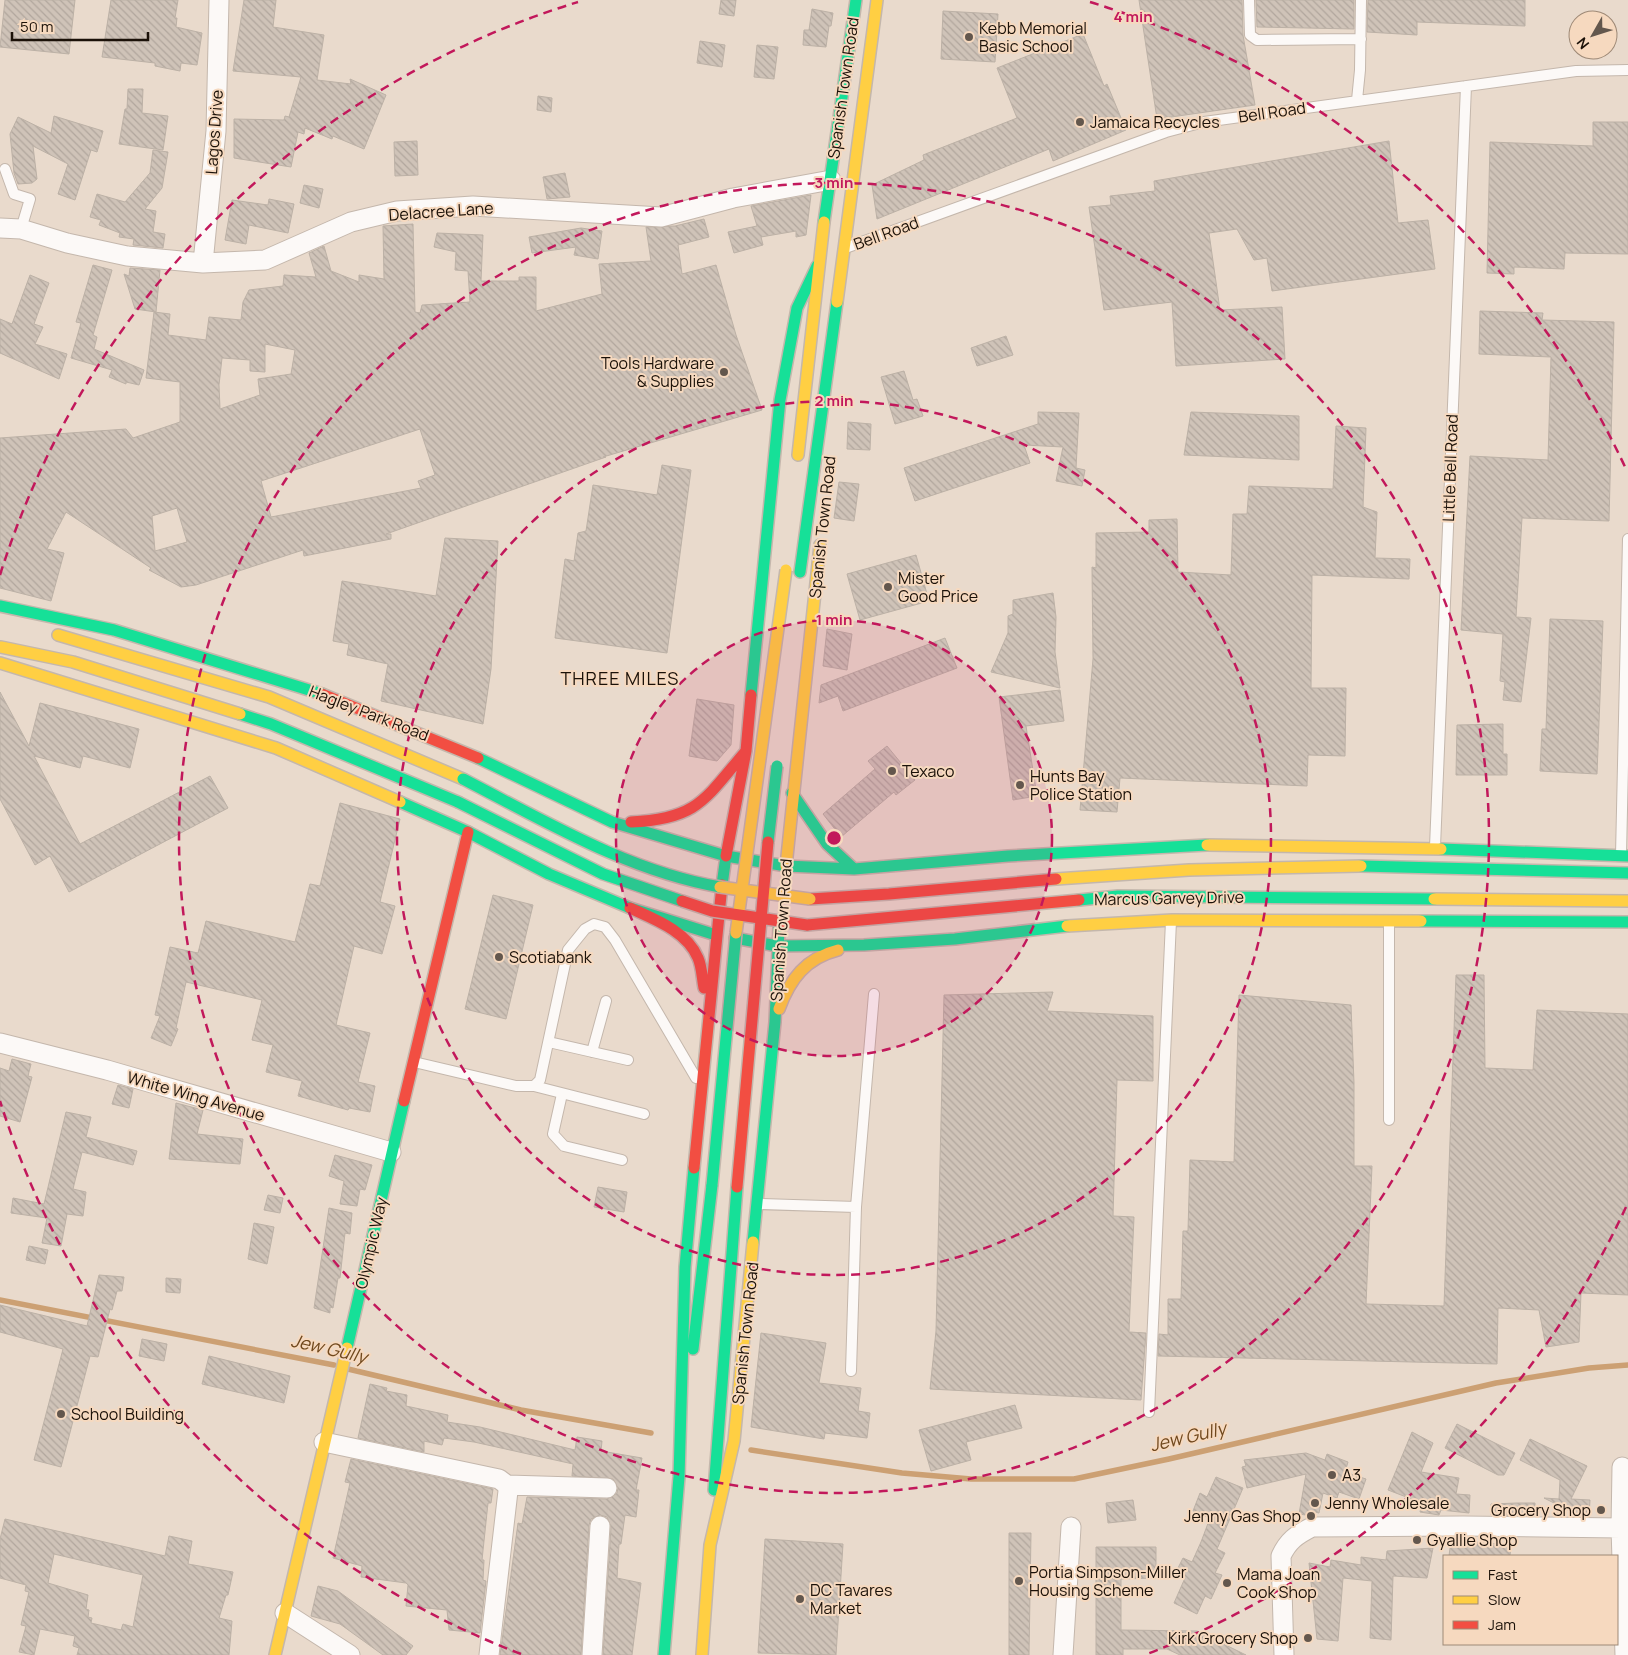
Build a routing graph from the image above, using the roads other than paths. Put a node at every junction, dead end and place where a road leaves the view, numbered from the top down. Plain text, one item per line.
1 (219, 0) edge
2 (856, 0) edge
3 (877, 0) edge
4 (1249, 0) edge
5 (1361, 0) edge
6 (1360, 39) junction
7 (1628, 70) edge
8 (1466, 86) junction
9 (1357, 100) junction
10 (5, 168) dead end
11 (830, 180) junction
12 (0, 228) edge
13 (21, 229) junction
14 (845, 248) junction
15 (203, 263) junction
16 (817, 266) junction
17 (836, 312) junction
18 (832, 424) dead end
19 (796, 472) dead end
20 (821, 536) dead end
21 (1628, 539) edge
22 (787, 565) dead end
23 (799, 577) dead end
24 (0, 606) edge
25 (48, 633) dead end
26 (0, 646) edge
27 (0, 663) edge
28 (746, 750) junction
29 (778, 756) dead end
30 (792, 793) junction
31 (1625, 796) edge
32 (534, 802) dead end
33 (552, 807) dead end
34 (612, 822) junction
35 (468, 832) junction
36 (1434, 849) junction
37 (726, 856) junction
38 (1625, 856) edge
39 (854, 868) junction
40 (1628, 873) edge
41 (785, 875) junction
42 (715, 886) joint
43 (1628, 901) edge
44 (630, 908) junction
45 (1172, 920) junction
46 (1389, 920) junction
47 (1628, 922) edge
48 (716, 935) junction
49 (864, 945) junction
50 (777, 946) junction
51 (874, 994) dead end
52 (606, 1001) dead end
53 (775, 1022) junction
54 (0, 1042) edge
55 (549, 1042) junction
56 (706, 1042) junction
57 (592, 1052) junction
58 (628, 1060) dead end
59 (414, 1062) junction
60 (534, 1086) junction
61 (702, 1088) junction
62 (562, 1094) junction
63 (644, 1114) dead end
64 (1389, 1120) dead end
65 (391, 1152) junction
66 (622, 1160) dead end
67 (757, 1204) junction
68 (856, 1207) junction
69 (851, 1371) dead end
70 (1149, 1412) dead end
71 (324, 1442) junction
72 (1622, 1468) dead end
73 (679, 1477) junction
74 (506, 1486) junction
75 (607, 1488) dead end
76 (600, 1526) dead end
77 (1071, 1527) dead end
78 (1621, 1528) junction
79 (710, 1545) junction
80 (284, 1613) junction
81 (275, 1655) edge
82 (350, 1655) edge
83 (489, 1655) edge
84 (592, 1655) edge
85 (664, 1655) edge
86 (702, 1655) edge
87 (1063, 1655) edge
88 (1284, 1655) edge
89 (1625, 1655) edge

1 - 15 street, Lagos Drive
2 - 11 main road, Spanish Town Road
3 - 14 main road, Spanish Town Road
4 - 6 lane
5 - 6 lane
6 - 9 lane
7 - 8 lane, Bell Road
8 - 9 lane, Bell Road
8 - 36 lane, Little Bell Road
9 - 14 lane, Bell Road
10 - 13 lane
11 - 15 street, Delacree Lane
11 - 16 main road, Spanish Town Road
12 - 13 street, Delacree Lane
13 - 15 street, Delacree Lane
14 - 17 main road, Spanish Town Road
16 - 19 main road, Spanish Town Road
16 - 28 main road, Spanish Town Road
17 - 18 main road, Spanish Town Road
17 - 23 main road, Spanish Town Road
20 - 30 main road, Spanish Town Road
21 - 31 lane
22 - 73 main road, Spanish Town Road, bridge
24 - 34 main road, Hagley Park Road
25 - 42 main road, Hagley Park Road, bridge
26 - 43 main road, Marcus Garvey Drive, bridge
27 - 35 main road
28 - 34 main road
28 - 37 main road, Spanish Town Road
29 - 79 main road, Spanish Town Road, bridge
30 - 39 main road
30 - 41 main road, Spanish Town Road
31 - 38 lane
32 - 35 main road
33 - 34 main road
34 - 37 main road, Hagley Park Road
35 - 44 main road
35 - 59 main road, Olympic Way
36 - 38 main road
36 - 39 main road
37 - 41 main road
37 - 48 main road, Spanish Town Road
39 - 41 main road
40 - 42 main road, Marcus Garvey Drive, bridge
41 - 50 main road, Spanish Town Road
44 - 48 main road
44 - 56 main road
45 - 46 main road, Marcus Garvey Drive
45 - 49 main road, Marcus Garvey Drive
45 - 70 lane
46 - 47 main road, Marcus Garvey Drive
46 - 64 lane
48 - 50 main road, Marcus Garvey Drive
48 - 56 main road, Spanish Town Road
49 - 50 main road, Marcus Garvey Drive
49 - 53 main road
50 - 53 main road, Spanish Town Road
51 - 68 lane
52 - 57 lane
53 - 67 main road, Spanish Town Road
54 - 65 street, White Wing Avenue
55 - 57 lane
55 - 60 lane
55 - 61 lane
56 - 61 main road, Spanish Town Road
57 - 58 lane
59 - 60 lane
59 - 65 main road, Olympic Way
60 - 62 lane
61 - 73 main road, Spanish Town Road
62 - 63 lane
62 - 66 lane
65 - 71 main road, Olympic Way
67 - 68 lane
67 - 79 main road, Spanish Town Road
68 - 69 lane
71 - 74 street
71 - 80 main road, Olympic Way
72 - 78 street
73 - 85 main road, Spanish Town Road
74 - 75 street
74 - 83 street
76 - 84 street
77 - 87 street
78 - 88 street
78 - 89 street
79 - 86 main road, Spanish Town Road
80 - 81 main road, Olympic Way
80 - 82 street

